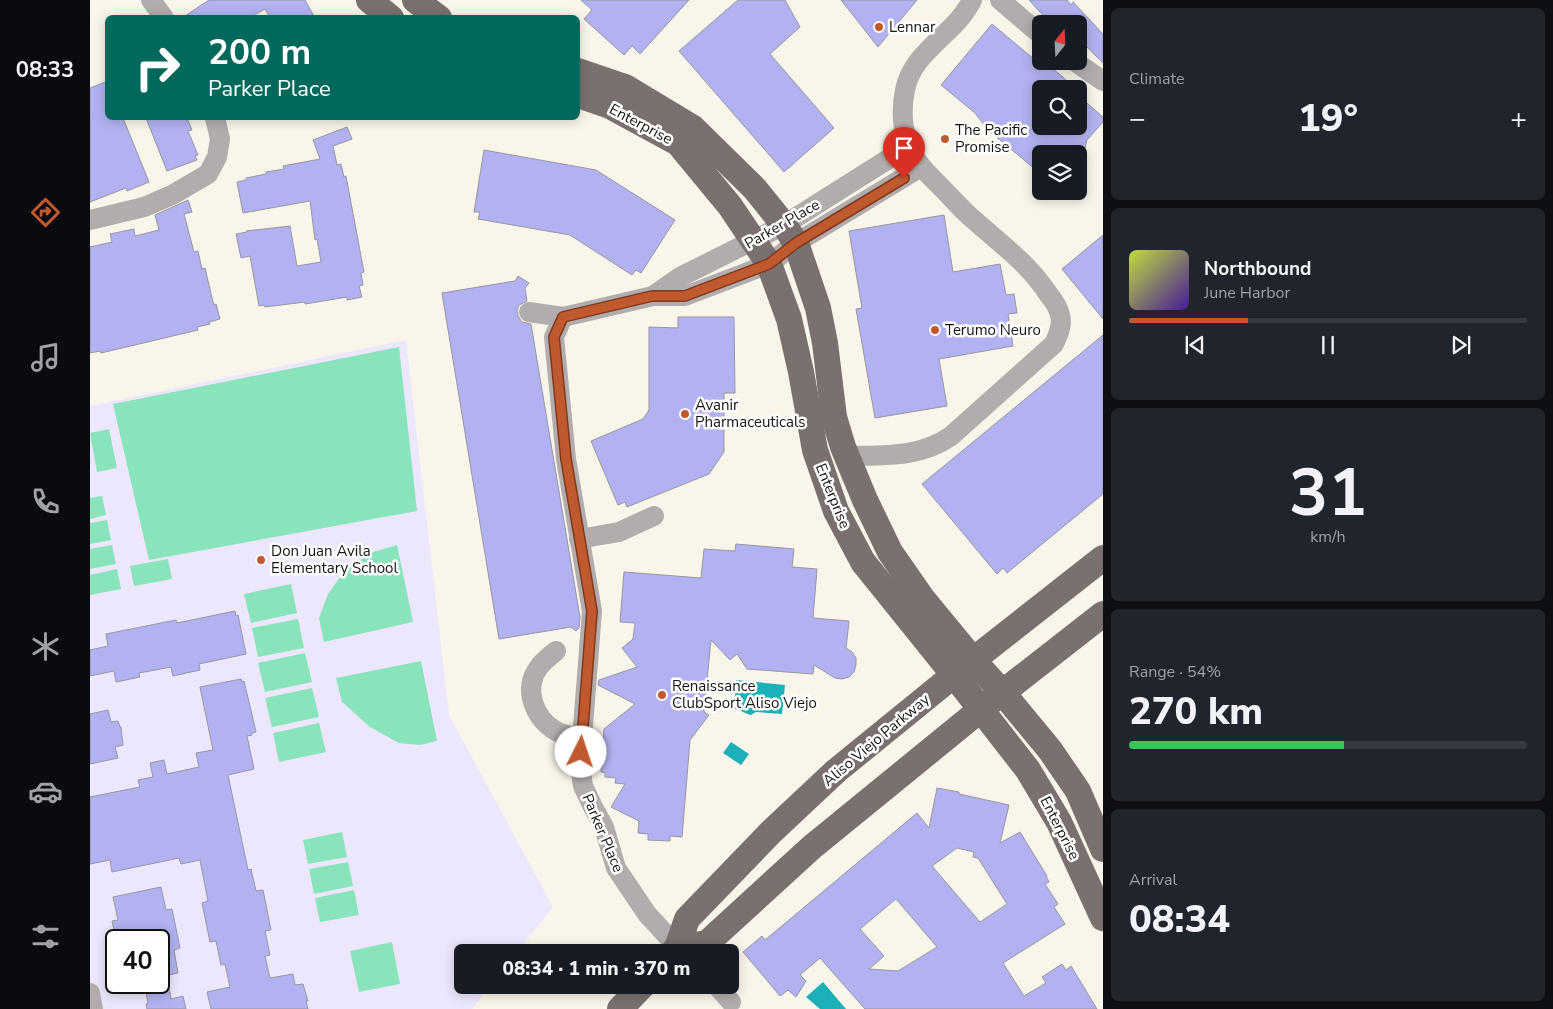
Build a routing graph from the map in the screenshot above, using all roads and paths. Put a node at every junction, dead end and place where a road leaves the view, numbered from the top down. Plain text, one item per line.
1 (369, 0) edge
2 (415, 0) edge
3 (972, 0) edge
4 (1000, 0) edge
5 (387, 15) edge
6 (435, 15) edge
7 (1032, 28) edge
8 (1087, 70) edge
9 (580, 72) edge
10 (1103, 81) edge
11 (580, 96) edge
12 (215, 120) edge
13 (909, 146) junction
14 (921, 167) junction
15 (90, 220) edge
16 (790, 234) junction
17 (754, 241) junction
18 (769, 264) junction
19 (652, 296) junction
20 (529, 312) dead end
21 (563, 317) junction
22 (847, 456) junction
23 (654, 516) dead end
24 (580, 539) junction
25 (1103, 558) edge
26 (1103, 614) edge
27 (556, 651) dead end
28 (963, 667) junction
29 (1002, 692) junction
30 (980, 710) junction
31 (582, 738) junction
32 (1103, 849) edge
33 (1103, 918) edge
34 (672, 944) edge
35 (680, 944) edge
36 (703, 944) edge
37 (90, 993) edge
38 (634, 994) edge
39 (724, 994) edge
40 (731, 1002) dead end
41 (93, 1009) edge
42 (620, 1009) edge

1 - 5 main road
2 - 6 main road
3 - 13 street
4 - 7 street
8 - 10 street
9 - 16 main road, Enterprise
11 - 17 main road, Enterprise
12 - 15 street
13 - 14 street
13 - 16 street, Parker Place
14 - 16 street, Parker Place
14 - 22 street
16 - 17 street, Parker Place
16 - 18 street, Parker Place
16 - 22 main road, Enterprise
17 - 18 main road, Enterprise
17 - 19 street, Parker Place
18 - 19 street, Parker Place
18 - 28 main road, Enterprise
19 - 21 street, Parker Place
20 - 21 street
21 - 24 street, Parker Place
22 - 28 main road, Enterprise
23 - 24 street
24 - 31 street, Parker Place
25 - 28 main road, Aliso Viejo Parkway
26 - 29 main road
27 - 31 street
28 - 29 main road, Enterprise
28 - 30 main road, Enterprise
28 - 35 main road, Aliso Viejo Parkway
29 - 30 main road
29 - 32 main road, Enterprise
30 - 33 main road, Enterprise
30 - 36 main road
31 - 34 street, Parker Place
37 - 41 street
38 - 42 main road
39 - 40 street

